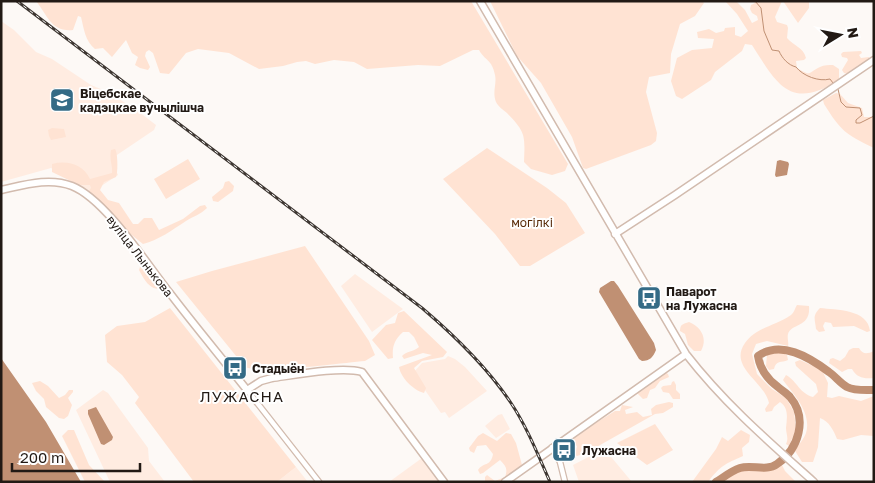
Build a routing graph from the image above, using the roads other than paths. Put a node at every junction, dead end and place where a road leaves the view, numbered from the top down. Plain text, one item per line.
1 (480, 1) edge
2 (874, 60) edge
3 (1, 190) edge
4 (615, 234) junction
5 (686, 354) junction
6 (247, 390) junction
7 (552, 447) junction
8 (320, 482) edge
9 (444, 482) edge
10 (505, 482) edge
11 (565, 482) edge
12 (814, 482) edge

1 - 4 street
2 - 4 street
3 - 6 street, вуліца Лынькова
4 - 5 street
5 - 7 street
5 - 12 street
6 - 8 street
6 - 9 street
7 - 10 street
7 - 11 street

